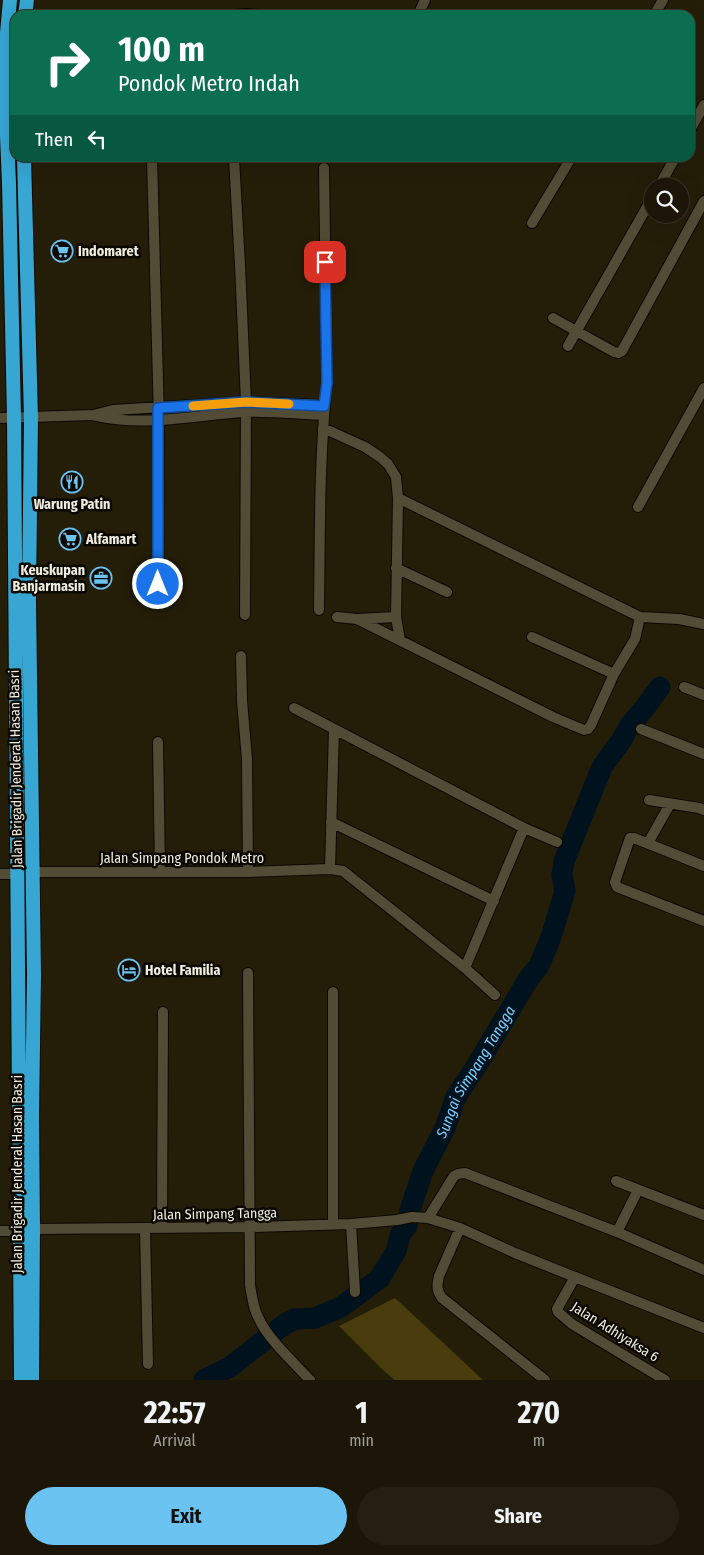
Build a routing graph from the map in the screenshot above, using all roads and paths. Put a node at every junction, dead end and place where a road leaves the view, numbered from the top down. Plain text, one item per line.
1 (10, 0) edge
2 (2, 66) edge
3 (704, 105) edge
4 (695, 121) edge
5 (4, 148) edge
6 (24, 162) edge
7 (152, 162) edge
8 (234, 162) edge
9 (569, 162) edge
10 (673, 162) edge
11 (324, 168) dead end
12 (664, 178) edge
13 (704, 201) edge
14 (644, 212) edge
15 (532, 223) dead end
16 (553, 318) dead end
17 (577, 331) junction
18 (568, 346) dead end
19 (704, 388) edge
20 (246, 407) junction
21 (158, 408) junction
22 (324, 410) junction
23 (93, 415) junction
24 (0, 418) edge
25 (14, 418) junction
26 (31, 418) junction
27 (159, 419) junction
28 (323, 428) junction
29 (15, 485) junction
30 (30, 485) junction
31 (398, 498) junction
32 (638, 507) dead end
33 (396, 568) junction
34 (447, 592) dead end
35 (158, 602) dead end
36 (318, 610) dead end
37 (245, 615) dead end
38 (336, 617) dead end
39 (396, 617) junction
40 (640, 617) junction
41 (357, 619) junction
42 (704, 624) edge
43 (532, 637) dead end
44 (400, 640) junction
45 (241, 656) dead end
46 (614, 674) junction
47 (684, 686) dead end
48 (704, 694) edge
49 (294, 708) dead end
50 (31, 714) junction
51 (16, 715) junction
52 (334, 729) junction
53 (641, 729) dead end
54 (158, 742) dead end
55 (704, 754) edge
56 (649, 800) dead end
57 (670, 804) junction
58 (704, 810) edge
59 (331, 822) junction
60 (524, 828) junction
61 (557, 842) dead end
62 (648, 843) junction
63 (704, 866) edge
64 (330, 869) junction
65 (160, 871) junction
66 (34, 872) junction
67 (248, 872) junction
68 (0, 874) edge
69 (19, 874) junction
70 (494, 901) junction
71 (704, 921) edge
72 (464, 968) junction
73 (248, 973) dead end
74 (34, 975) junction
75 (19, 976) junction
76 (333, 992) dead end
77 (495, 995) dead end
78 (164, 1012) dead end
79 (26, 1116) junction
80 (616, 1181) dead end
81 (638, 1190) junction
82 (704, 1216) edge
83 (428, 1218) junction
84 (332, 1224) junction
85 (351, 1224) junction
86 (250, 1227) junction
87 (162, 1228) junction
88 (460, 1228) junction
89 (145, 1229) junction
90 (27, 1230) junction
91 (0, 1231) edge
92 (617, 1232) junction
93 (704, 1270) edge
94 (575, 1278) junction
95 (355, 1292) dead end
96 (704, 1328) edge
97 (26, 1364) junction
98 (148, 1364) dead end
99 (21, 1380) edge
100 (32, 1380) edge
101 (310, 1380) edge
102 (545, 1380) edge
103 (665, 1380) edge

1 - 2 highway, Jalan Brigadir Jenderal Hasan Basri
2 - 5 highway, Jalan Brigadir Jenderal Hasan Basri
3 - 4 street
5 - 25 highway, Jalan Brigadir Jenderal Hasan Basri
6 - 26 highway, Jalan Brigadir Jenderal Hasan Basri
7 - 21 street
8 - 20 street
9 - 15 street
10 - 12 street
11 - 22 street
13 - 17 street
14 - 17 street
16 - 17 street
17 - 18 street
19 - 32 street
20 - 21 street
20 - 22 street
20 - 27 street
20 - 37 street
21 - 23 street
21 - 27 street
22 - 28 street
23 - 26 street
23 - 27 street
24 - 25 street
25 - 26 street
25 - 29 highway, Jalan Brigadir Jenderal Hasan Basri
26 - 30 highway, Jalan Brigadir Jenderal Hasan Basri
27 - 35 street
28 - 31 street
28 - 36 street
29 - 30 highway
29 - 51 highway, Jalan Brigadir Jenderal Hasan Basri
30 - 50 highway, Jalan Brigadir Jenderal Hasan Basri
31 - 33 street
31 - 40 street
33 - 34 street
33 - 39 street
38 - 41 street
39 - 41 street
39 - 44 street
40 - 42 street
40 - 46 street
41 - 44 street
43 - 46 street
44 - 46 street
45 - 67 street
47 - 48 street
49 - 52 street
50 - 51 highway
50 - 66 highway, Jalan Brigadir Jenderal Hasan Basri
51 - 69 highway, Jalan Brigadir Jenderal Hasan Basri
52 - 59 street
52 - 60 street
53 - 55 street
54 - 65 street
56 - 57 street
57 - 58 street
57 - 62 street
59 - 64 street
59 - 70 street
60 - 61 street
60 - 70 street
62 - 63 street
62 - 71 street
64 - 67 street, Jalan Simpang Pondok Metro
64 - 72 street
65 - 66 street, Jalan Simpang Pondok Metro
65 - 67 street, Jalan Simpang Pondok Metro
66 - 74 highway, Jalan Brigadir Jenderal Hasan Basri
68 - 69 street
69 - 75 highway, Jalan Brigadir Jenderal Hasan Basri
70 - 72 street
72 - 77 street
73 - 86 street
74 - 75 highway
74 - 79 highway, Jalan Brigadir Jenderal Hasan Basri
75 - 79 highway, Jalan Brigadir Jenderal Hasan Basri
76 - 84 street
78 - 87 street
79 - 90 highway, Jalan Brigadir Jenderal Hasan Basri
80 - 81 street
81 - 82 street
81 - 92 street
83 - 85 street, Jalan Simpang Tangga
83 - 88 street, Jalan Simpang Tangga
83 - 92 street
84 - 85 street, Jalan Simpang Tangga
84 - 86 street, Jalan Simpang Tangga
85 - 95 street
86 - 87 street, Jalan Simpang Tangga
86 - 101 street
87 - 89 street, Jalan Simpang Tangga
88 - 94 street, Jalan Simpang Tangga
88 - 102 street
89 - 90 street, Jalan Simpang Tangga
89 - 98 street
90 - 91 street, Jalan Simpang Tangga
90 - 97 highway, Jalan Brigadir Jenderal Hasan Basri
92 - 93 street
94 - 96 street, Jalan Simpang Tangga
94 - 103 street, Jalan Adhiyaksa 6
97 - 99 highway, Jalan Brigadir Jenderal Hasan Basri
97 - 100 highway, Jalan Brigadir Jenderal Hasan Basri

